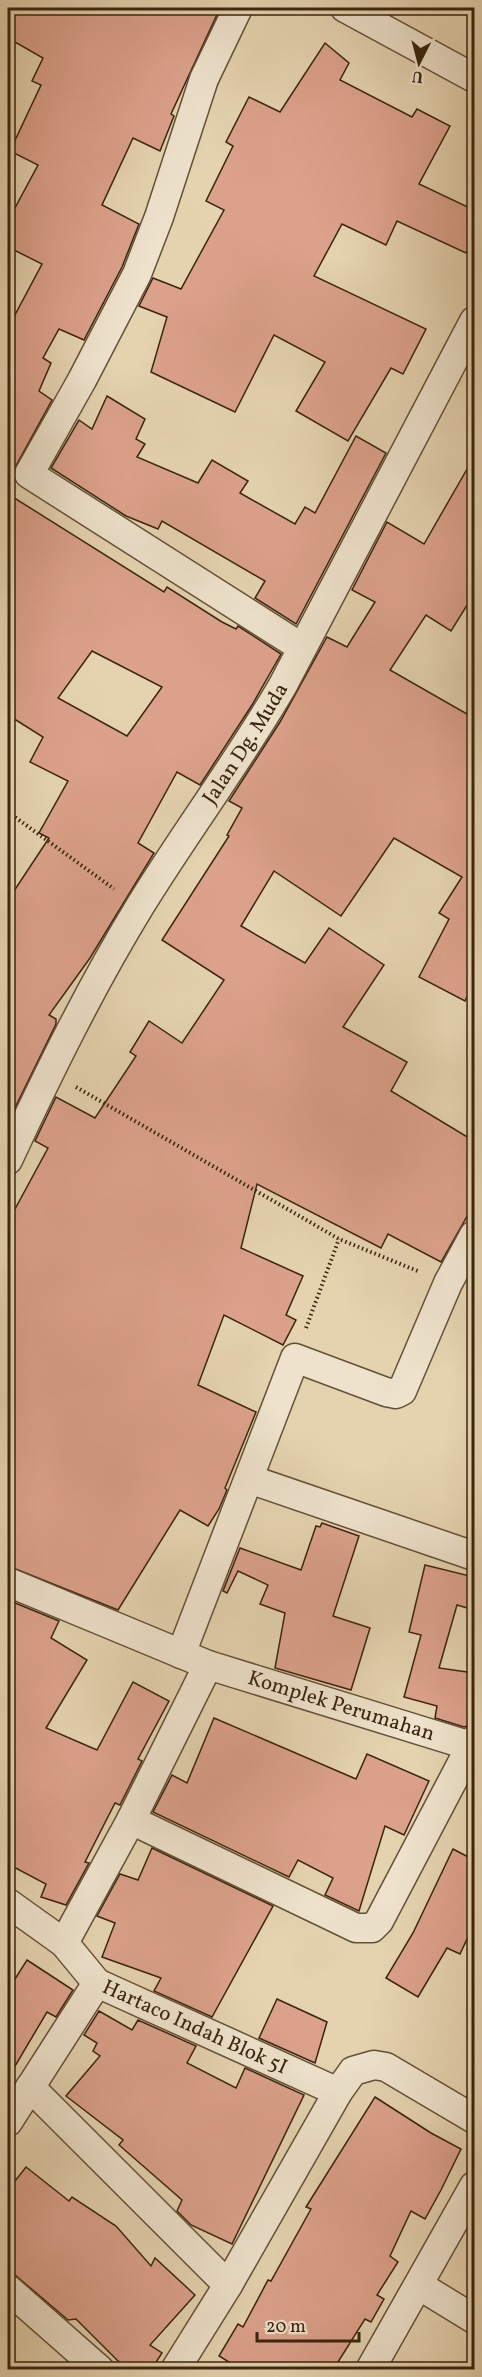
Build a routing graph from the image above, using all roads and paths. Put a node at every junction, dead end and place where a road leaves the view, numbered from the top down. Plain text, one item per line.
1 (238, 8) edge
2 (345, 8) edge
3 (474, 78) edge
4 (474, 321) edge
5 (301, 647) junction
6 (8, 812) edge
7 (139, 907) junction
8 (49, 1072) junction
9 (8, 1160) edge
10 (474, 1235) edge
11 (339, 1239) junction
12 (448, 1283) junction
13 (295, 1358) junction
14 (249, 1479) junction
15 (474, 1556) edge
16 (8, 1582) edge
17 (181, 1654) junction
18 (208, 1665) junction
19 (473, 1744) edge
20 (131, 1820) junction
21 (8, 1903) edge
22 (64, 1943) junction
23 (97, 1983) junction
24 (30, 2087) junction
25 (338, 2092) junction
26 (474, 2119) edge
27 (8, 2122) edge
28 (474, 2186) edge
29 (228, 2285) junction
30 (420, 2286) junction
31 (8, 2289) edge
32 (474, 2319) edge
33 (100, 2370) edge
34 (175, 2370) edge
35 (370, 2370) edge

1 - 5 street
2 - 3 street
4 - 5 street, Jalan Dg. Muda
5 - 7 street, Jalan Dg. Muda
6 - 7 path
7 - 8 street, Jalan Dg. Muda
8 - 9 street, Jalan Dg. Muda
8 - 11 path
10 - 12 street
11 - 12 path
11 - 13 path
12 - 13 street
13 - 14 street
14 - 15 street
14 - 17 street
16 - 17 street, Komplek Perumahan
17 - 18 street, Komplek Perumahan
18 - 19 street, Komplek Perumahan
18 - 20 street
19 - 20 street
20 - 22 street
21 - 22 street, Hartaco Indah Blok 5I
22 - 23 street, Hartaco Indah Blok 5I
23 - 24 street
23 - 25 street, Hartaco Indah Blok 5I
24 - 27 street
24 - 29 street
25 - 26 street
25 - 29 street
28 - 30 street
29 - 34 street
30 - 32 street
30 - 35 street
31 - 33 street

